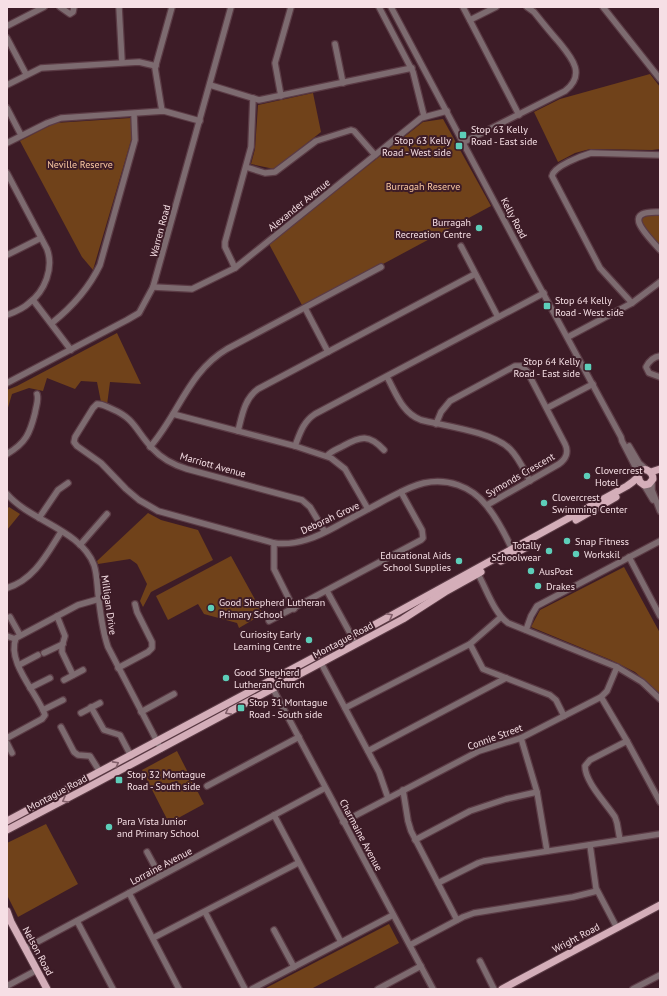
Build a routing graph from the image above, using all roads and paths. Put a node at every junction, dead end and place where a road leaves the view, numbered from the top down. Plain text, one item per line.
1 (44, 7) edge
2 (60, 7) edge
3 (74, 7) edge
4 (119, 7) edge
5 (172, 7) edge
6 (231, 7) edge
7 (290, 7) edge
8 (379, 7) edge
9 (391, 7) edge
10 (463, 7) edge
11 (496, 7) edge
12 (527, 7) edge
13 (603, 7) edge
14 (470, 20) junction
15 (7, 26) edge
16 (7, 38) edge
17 (335, 44) dead end
18 (122, 62) junction
19 (156, 66) junction
20 (412, 68) junction
21 (26, 74) junction
22 (660, 79) edge
23 (343, 83) junction
24 (7, 84) edge
25 (210, 85) junction
26 (281, 96) junction
27 (253, 98) junction
28 (7, 108) edge
29 (162, 111) junction
30 (447, 111) junction
31 (134, 114) junction
32 (519, 115) junction
33 (424, 116) junction
34 (200, 120) junction
35 (22, 135) junction
36 (464, 142) junction
37 (7, 143) edge
38 (375, 155) junction
39 (660, 155) edge
40 (246, 167) junction
41 (7, 173) edge
42 (660, 212) edge
43 (41, 238) junction
44 (461, 246) dead end
45 (660, 250) edge
46 (7, 255) edge
47 (381, 267) dead end
48 (235, 268) junction
49 (475, 274) junction
50 (660, 282) edge
51 (153, 288) junction
52 (544, 293) junction
53 (33, 300) junction
54 (632, 303) junction
55 (305, 308) junction
56 (7, 315) edge
57 (498, 317) junction
58 (52, 323) junction
59 (568, 337) junction
60 (71, 350) junction
61 (328, 352) junction
62 (660, 356) edge
63 (387, 377) junction
64 (660, 377) edge
65 (7, 383) edge
66 (593, 384) junction
67 (37, 394) dead end
68 (547, 408) junction
69 (174, 414) junction
70 (436, 424) junction
71 (238, 431) junction
72 (621, 437) junction
73 (74, 442) joint
74 (295, 446) junction
75 (150, 447) junction
76 (384, 450) dead end
77 (7, 454) edge
78 (327, 456) junction
79 (660, 469) edge
80 (660, 473) edge
81 (639, 475) junction
82 (651, 475) junction
83 (530, 480) junction
84 (68, 484) dead end
85 (642, 484) junction
86 (401, 492) junction
87 (8, 498) edge
88 (487, 505) junction
89 (659, 508) edge
90 (368, 509) junction
91 (107, 514) dead end
92 (39, 518) junction
93 (61, 532) junction
94 (325, 532) junction
95 (660, 541) edge
96 (274, 543) junction
97 (80, 545) junction
98 (514, 551) junction
99 (629, 557) junction
100 (477, 572) junction
101 (7, 588) edge
102 (327, 591) junction
103 (99, 598) junction
104 (135, 604) dead end
105 (294, 609) junction
106 (10, 616) dead end
107 (56, 616) junction
108 (660, 616) edge
109 (501, 617) junction
110 (269, 621) dead end
111 (526, 630) junction
112 (7, 636) edge
113 (17, 637) junction
114 (352, 637) junction
115 (63, 644) junction
116 (356, 644) junction
117 (470, 644) junction
118 (44, 653) dead end
119 (38, 655) dead end
120 (321, 663) junction
121 (19, 665) junction
122 (617, 667) junction
123 (118, 668) junction
124 (83, 670) dead end
125 (73, 675) junction
126 (50, 678) dead end
127 (506, 678) junction
128 (64, 680) dead end
129 (269, 682) junction
130 (30, 688) junction
131 (273, 688) junction
132 (174, 694) dead end
133 (601, 697) junction
134 (660, 699) edge
135 (63, 700) dead end
136 (100, 703) dead end
137 (91, 708) junction
138 (345, 708) junction
139 (43, 710) junction
140 (141, 712) junction
141 (81, 713) dead end
142 (564, 716) junction
143 (61, 727) dead end
144 (7, 738) edge
145 (299, 738) junction
146 (521, 738) junction
147 (157, 741) junction
148 (627, 741) junction
149 (7, 743) edge
150 (161, 749) junction
151 (368, 751) junction
152 (12, 753) dead end
153 (131, 756) junction
154 (100, 772) junction
155 (207, 786) dead end
156 (325, 788) junction
157 (404, 790) junction
158 (537, 792) junction
159 (388, 798) junction
160 (660, 802) edge
161 (274, 815) junction
162 (7, 821) edge
163 (343, 822) junction
164 (7, 830) edge
165 (660, 834) edge
166 (415, 840) junction
167 (620, 840) junction
168 (590, 845) junction
169 (547, 851) junction
170 (147, 852) dead end
171 (298, 863) junction
172 (160, 876) junction
173 (438, 883) junction
174 (597, 891) junction
175 (129, 893) junction
176 (660, 905) edge
177 (7, 911) edge
178 (205, 912) junction
179 (393, 915) junction
180 (9, 920) edge
181 (77, 920) junction
182 (457, 920) junction
183 (617, 928) junction
184 (274, 930) dead end
185 (153, 938) junction
186 (341, 942) junction
187 (410, 945) junction
188 (26, 948) junction
189 (480, 961) dead end
190 (421, 966) junction
191 (294, 967) junction
192 (37, 970) junction
193 (660, 975) edge
194 (7, 986) edge
195 (637, 988) edge
196 (47, 989) edge
197 (113, 989) edge
198 (179, 989) edge
199 (245, 989) edge
200 (252, 989) edge
201 (378, 989) edge
202 (433, 989) edge
203 (494, 989) edge
204 (502, 989) edge

1 - 15 street
2 - 3 street
4 - 18 street
5 - 19 street
6 - 25 street, Warren Road
7 - 26 street
8 - 20 street
9 - 30 street, Kelly Road
10 - 14 street
11 - 14 street
12 - 32 street
13 - 22 street
14 - 32 street
16 - 21 street
17 - 23 street
18 - 19 street
18 - 21 street
19 - 29 street
20 - 23 street
20 - 33 street
21 - 24 street
23 - 26 street
25 - 27 street
25 - 34 street, Warren Road
26 - 27 street
27 - 40 street
28 - 35 street
29 - 31 street
29 - 34 street
30 - 33 street, Alexander Avenue
30 - 36 street, Kelly Road
31 - 35 street
31 - 58 street
32 - 36 street
33 - 38 street, Alexander Avenue
34 - 51 street, Warren Road
35 - 37 street
36 - 52 street, Kelly Road
38 - 40 street
38 - 48 street, Alexander Avenue
39 - 54 street
40 - 48 street
41 - 43 street
42 - 45 street
43 - 46 street
43 - 53 street
44 - 49 street
47 - 55 street
48 - 51 street, Alexander Avenue
49 - 57 street
49 - 61 street
50 - 54 street
51 - 60 street, Warren Road
52 - 57 street
52 - 59 street, Kelly Road
53 - 56 street
53 - 58 street
54 - 59 street
55 - 61 street
55 - 69 street
57 - 63 street
58 - 60 street
59 - 66 street, Kelly Road
60 - 65 street, Warren Road
61 - 71 street
62 - 64 street
63 - 70 street
63 - 74 street
66 - 68 street
66 - 72 street, Kelly Road
67 - 77 street
68 - 70 street, Symonds Crescent
68 - 83 street, Symonds Crescent
69 - 71 street
69 - 75 street
70 - 83 street
71 - 74 street
72 - 81 street, Kelly Road
72 - 82 street, Kelly Road
73 - 75 street, Marriott Avenue
73 - 96 street, Deborah Grove
74 - 78 street
75 - 94 street, Marriott Avenue
76 - 78 street
78 - 90 street
79 - 82 main road
80 - 82 main road
81 - 82 main road
81 - 85 main road
81 - 98 main road, Montague Road
82 - 85 main road
82 - 89 street, Kelly Road
83 - 88 street, Symonds Crescent
84 - 92 street
85 - 89 street, Kelly Road
85 - 98 main road, Montague Road
86 - 88 street, Deborah Grove
86 - 90 street, Deborah Grove
86 - 102 street
87 - 92 street, Milligan Drive
88 - 98 street, Deborah Grove
90 - 94 street, Deborah Grove
91 - 97 street
92 - 93 street, Milligan Drive
93 - 97 street, Milligan Drive
93 - 101 street
94 - 96 street, Deborah Grove
95 - 99 street
96 - 105 street
97 - 103 street, Milligan Drive
98 - 100 main road, Montague Road
99 - 108 street
99 - 111 street
100 - 109 street
114 -> 100 main road, Montague Road
100 - 116 main road, Montague Road
102 - 105 street
102 - 114 street
103 - 107 street
103 - 123 street, Milligan Drive
104 - 123 street
105 - 110 street
106 - 113 street
107 - 113 street
107 - 115 street
109 - 111 street
109 - 117 street
111 - 122 street
112 - 113 street
113 - 121 street
114 - 116 street
114 - 129 main road, Montague Road
115 - 118 street
115 - 125 street
116 - 120 main road, Montague Road
117 - 127 street
117 - 138 street
119 - 121 street
120 - 131 main road, Montague Road
120 - 138 street
121 - 130 street
122 - 133 street
122 - 134 street
123 - 140 street, Milligan Drive
124 - 125 street
125 - 128 street
126 - 130 street
127 - 142 street
127 - 151 street
129 - 131 main road
129 - 147 main road, Montague Road
130 - 139 street
131 - 145 street, Charmaine Avenue
131 -> 150 main road, Montague Road
132 - 140 street
133 - 142 street, Connie Street
133 - 148 street
135 - 139 street
136 - 137 street
137 - 141 street
137 - 153 street
138 - 151 street
139 - 144 street
140 - 147 street, Milligan Drive
142 - 146 street, Connie Street
143 - 154 street
145 - 155 street
145 - 156 street, Charmaine Avenue
146 - 157 street, Connie Street
146 - 158 street
147 - 150 street, Milligan Drive
147 - 153 main road, Montague Road
148 - 160 street
148 - 167 street
149 - 152 street
150 -> 164 main road, Montague Road
151 - 159 street
154 -> 153 main road, Montague Road
154 - 162 main road, Montague Road
156 - 161 street, Lorraine Avenue
156 - 163 street, Charmaine Avenue
157 - 159 street, Connie Street
157 - 166 street
158 - 166 street
158 - 169 street
159 - 163 street, Connie Street
161 - 171 street
161 - 172 street, Lorraine Avenue
163 - 179 street, Charmaine Avenue
165 - 167 street
166 - 173 street
167 - 168 street
168 - 169 street
168 - 174 street
169 - 173 street
170 - 172 street
171 - 178 street
171 - 186 street
172 - 175 street, Lorraine Avenue
173 - 182 street
174 - 182 street
174 - 183 street
175 - 181 street, Lorraine Avenue
175 - 185 street
176 - 183 main road, Wright Road
177 - 180 main road, Nelson Road
178 - 185 street
178 - 199 street
179 - 186 street
179 - 187 street, Charmaine Avenue
180 - 188 main road, Nelson Road
181 - 188 street, Lorraine Avenue
181 - 197 street
182 - 187 street
183 - 204 main road, Wright Road
184 - 191 street
185 - 198 street
186 - 191 street
187 - 190 street, Charmaine Avenue
188 - 192 main road, Nelson Road
189 - 203 street
190 - 201 street
190 - 202 street, Charmaine Avenue
191 - 200 street
192 - 194 street
192 - 196 main road, Nelson Road
193 - 195 street

